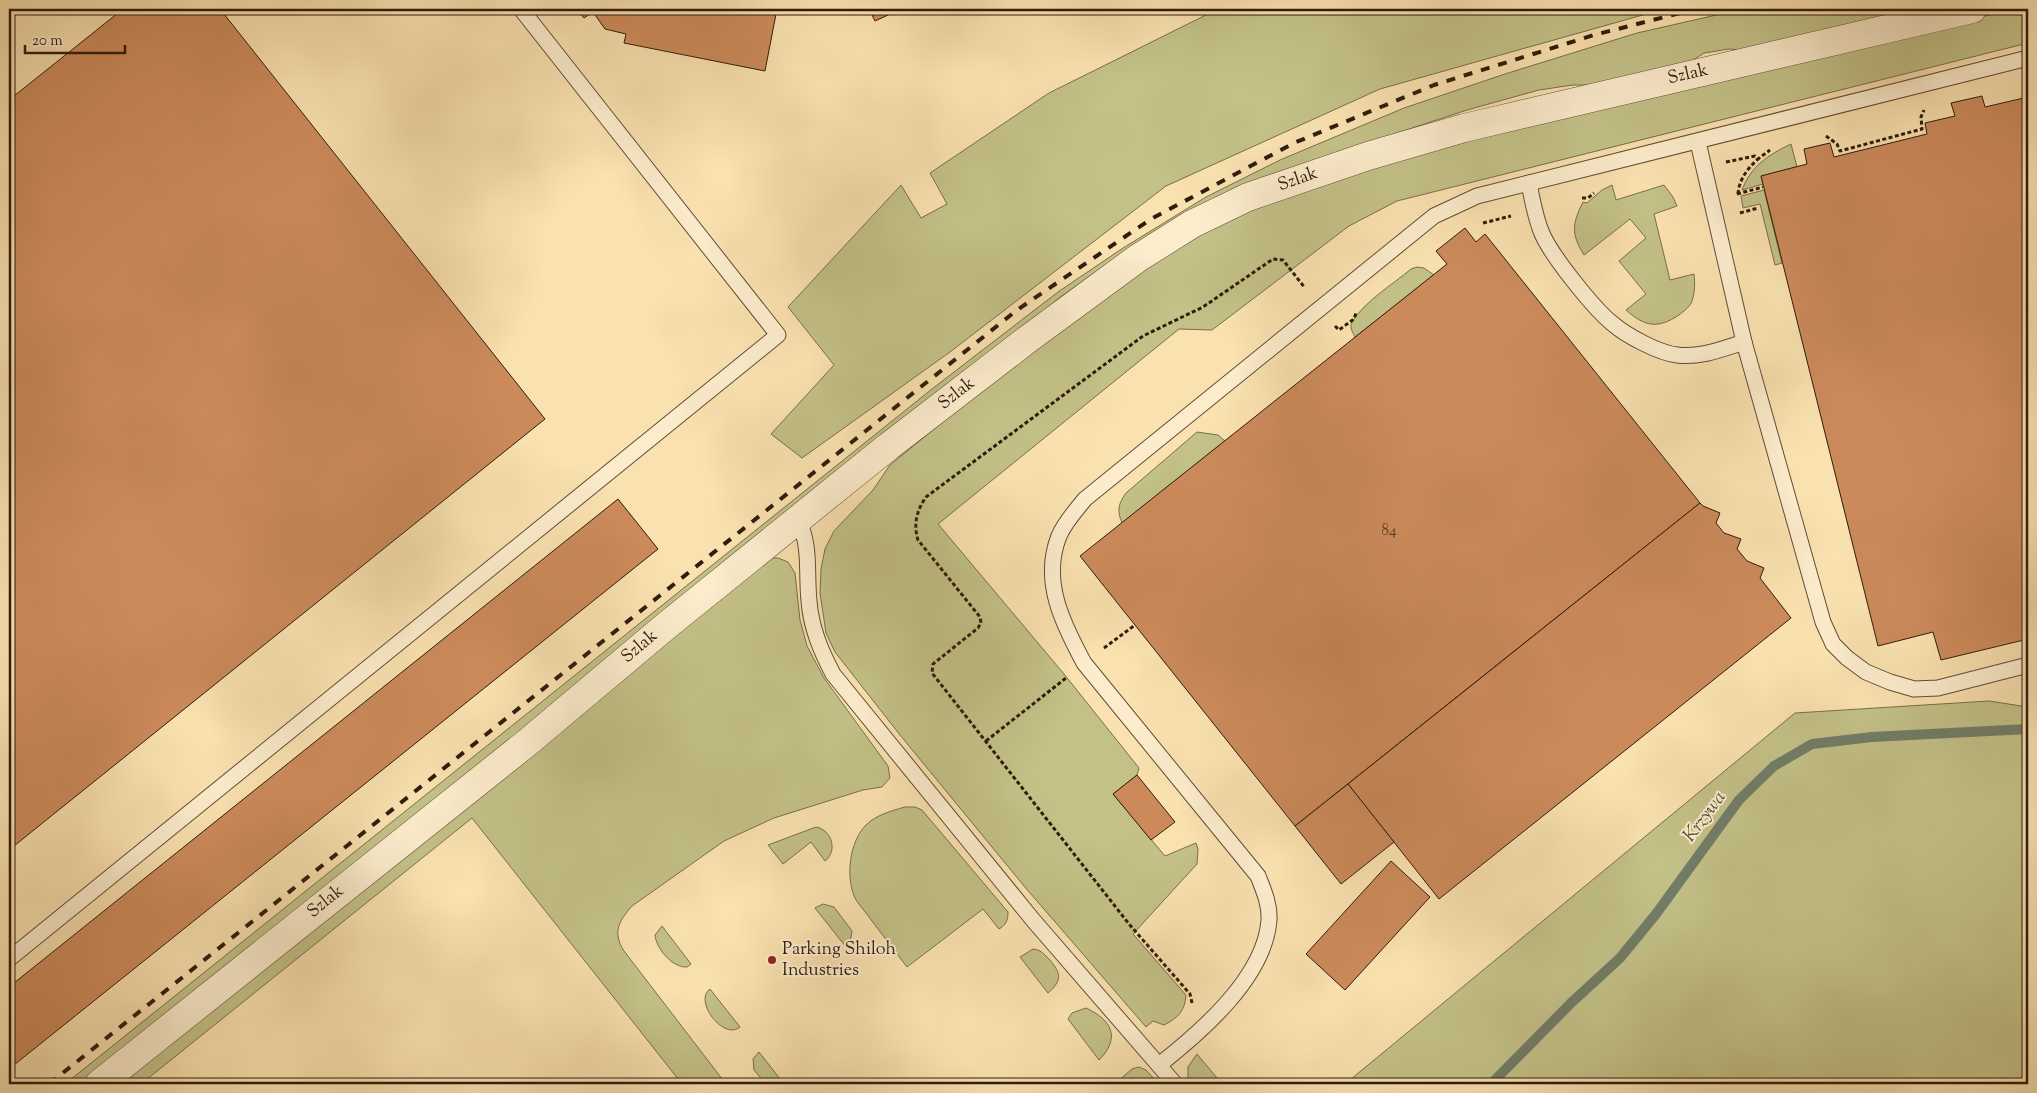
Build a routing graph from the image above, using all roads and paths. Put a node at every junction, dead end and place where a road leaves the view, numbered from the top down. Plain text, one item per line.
1 (521, 9) edge
2 (1972, 9) edge
3 (2028, 58) edge
4 (1698, 142) junction
5 (1758, 159) dead end
6 (1529, 183) junction
7 (1763, 187) dead end
8 (1738, 194) junction
9 (1758, 208) dead end
10 (1320, 307) junction
11 (1360, 308) dead end
12 (1744, 342) junction
13 (798, 521) junction
14 (2028, 665) edge
15 (1067, 677) dead end
16 (986, 741) junction
17 (9, 959) edge
18 (1192, 1006) dead end
19 (1159, 1065) junction
20 (99, 1084) edge
21 (1175, 1084) edge

1 - 17 lane
2 - 13 street, Szlak
3 - 4 lane
4 - 6 lane
4 - 12 lane
5 - 8 path
6 - 10 lane
6 - 12 lane
7 - 8 path
8 - 9 path
10 - 11 path
10 - 16 path
10 - 19 lane
12 - 14 lane
13 - 19 lane
13 - 20 street, Szlak
15 - 16 path
16 - 18 path
19 - 21 lane

